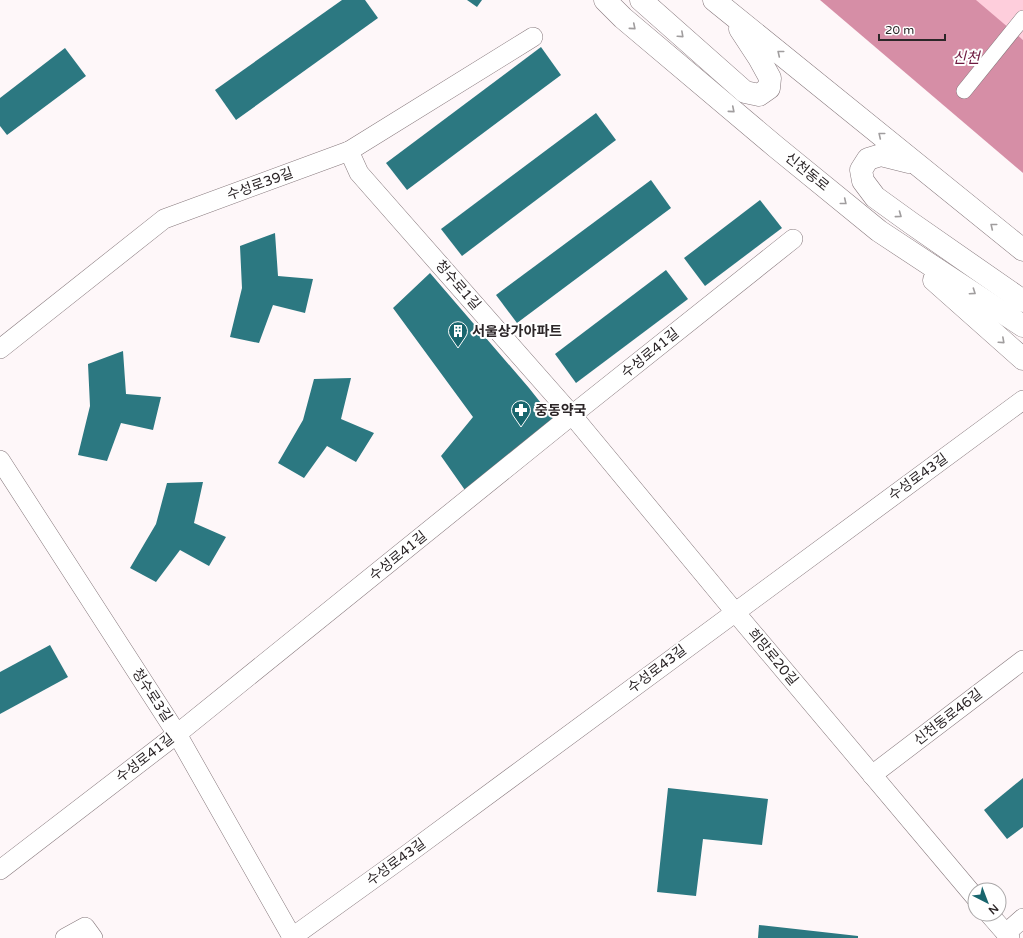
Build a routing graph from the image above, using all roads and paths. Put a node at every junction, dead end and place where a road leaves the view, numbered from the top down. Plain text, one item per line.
1 (605, 0) edge
2 (641, 0) edge
3 (720, 5) edge
4 (1023, 18) edge
5 (533, 37) dead end
6 (964, 91) dead end
7 (349, 151) junction
8 (914, 163) junction
9 (879, 231) junction
10 (792, 239) dead end
11 (1023, 250) edge
12 (1023, 301) edge
13 (1023, 326) edge
14 (0, 349) edge
15 (1023, 359) edge
16 (1023, 400) edge
17 (572, 415) junction
18 (0, 460) edge
19 (735, 612) junction
20 (1023, 660) edge
21 (177, 734) junction
22 (872, 775) junction
23 (0, 870) edge
24 (967, 888) edge
25 (1023, 918) edge
26 (996, 922) edge
27 (1008, 936) edge
28 (65, 938) edge
29 (93, 938) edge
30 (291, 938) edge

1 -> 9 main road, 신천동로
2 -> 3 main road
8 -> 3 main road
4 - 6 street
5 - 7 street, 수성로39길
7 - 14 street, 수성로39길
7 - 17 street, 청수로1길
11 -> 8 main road
8 -> 12 main road
9 -> 13 main road, 신천동로
9 -> 15 main road
10 - 17 street, 수성로41길
16 - 19 street, 수성로43길
17 - 19 street, 희망로20길
17 - 21 street, 수성로41길
18 - 21 street, 청수로3길
19 - 22 street, 희망로20길
19 - 30 street, 수성로43길
20 - 22 street, 신천동로46길
21 - 23 street, 수성로41길
21 - 30 street, 청수로3길
22 - 24 street, 희망로20길
25 - 27 street
26 - 27 street
28 - 29 street

